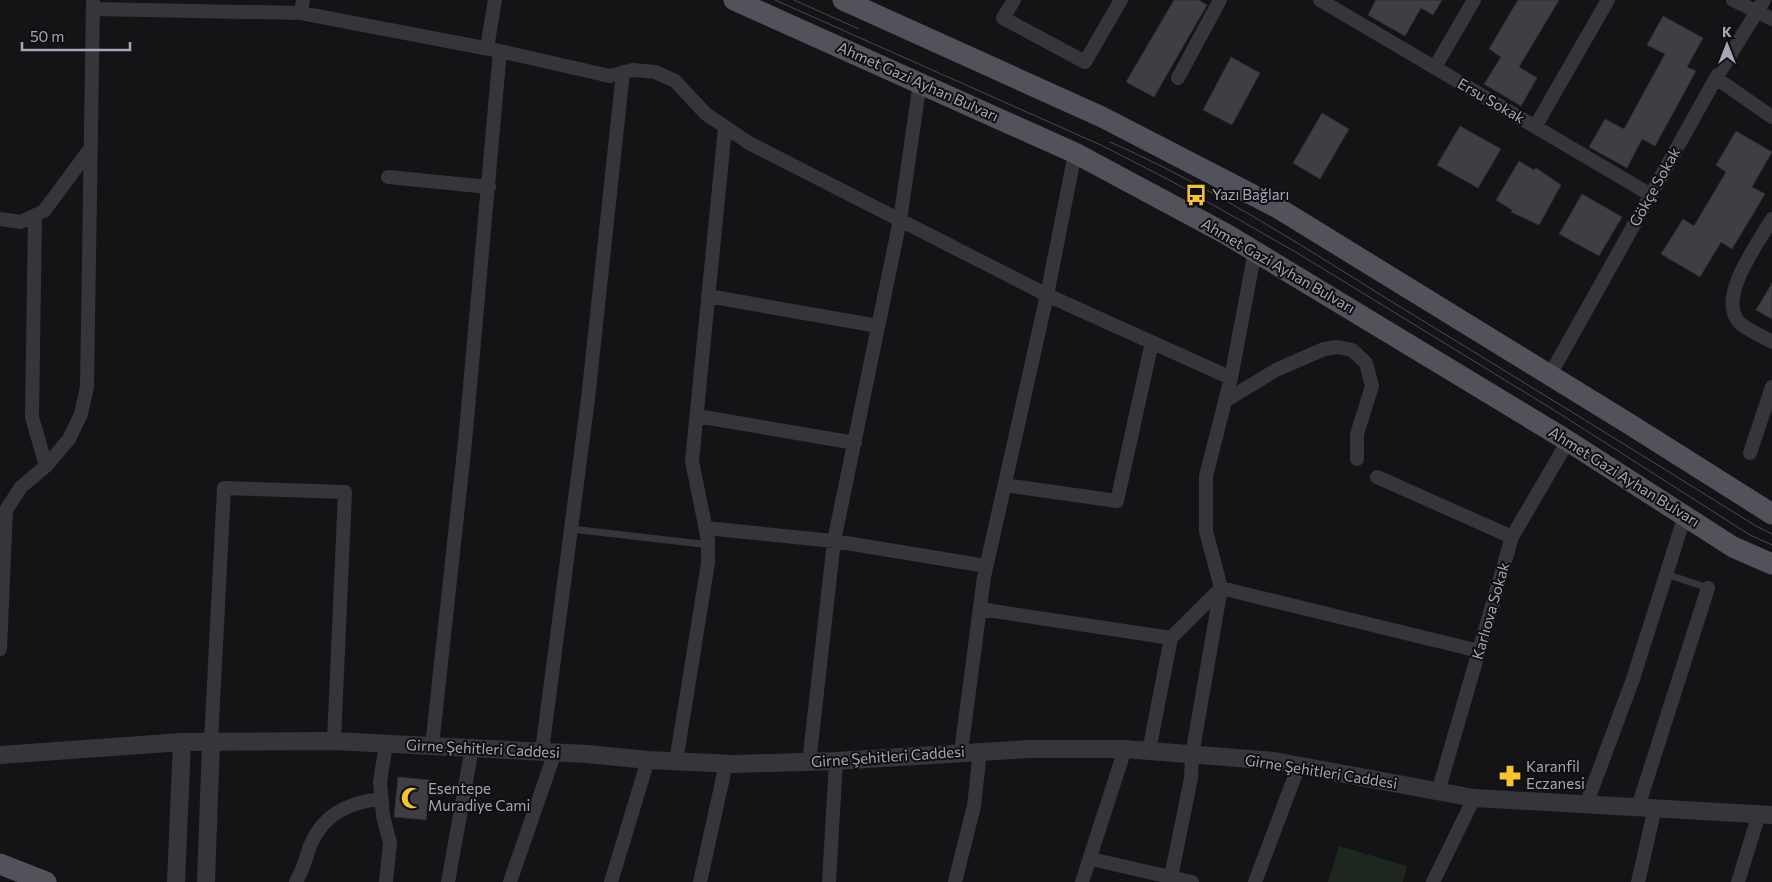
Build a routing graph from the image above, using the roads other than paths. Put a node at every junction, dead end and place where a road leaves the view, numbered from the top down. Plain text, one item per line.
1 (495, 0) edge
2 (734, 0) edge
3 (844, 0) edge
4 (1014, 0) edge
5 (1121, 0) edge
6 (1220, 0) edge
7 (1474, 0) edge
8 (1608, 0) edge
9 (1733, 0) edge
10 (1764, 0) edge
11 (1329, 2) edge
12 (93, 4) edge
13 (302, 7) edge
14 (1756, 13) junction
15 (1772, 19) edge
16 (494, 49) junction
17 (1435, 68) junction
18 (623, 72) junction
19 (1178, 78) dead end
20 (1716, 78) junction
21 (920, 82) junction
22 (1772, 117) edge
23 (1535, 127) junction
24 (725, 128) junction
25 (90, 149) junction
26 (1076, 152) junction
27 (388, 177) dead end
28 (489, 187) junction
29 (1651, 195) junction
30 (35, 217) junction
31 (0, 219) edge
32 (1772, 219) edge
33 (900, 220) junction
34 (1255, 252) junction
35 (1047, 295) junction
36 (708, 296) junction
37 (878, 326) junction
38 (1152, 342) junction
39 (1772, 342) edge
40 (1550, 375) junction
41 (1231, 378) junction
42 (1772, 387) edge
43 (1225, 401) junction
44 (697, 416) junction
45 (1568, 441) junction
46 (855, 443) junction
47 (1750, 453) dead end
48 (1357, 459) dead end
49 (46, 466) junction
50 (1377, 477) dead end
51 (1005, 484) junction
52 (6, 498) edge
53 (1772, 514) edge
54 (1685, 515) junction
55 (571, 529) junction
56 (707, 534) junction
57 (1512, 537) junction
58 (834, 541) junction
59 (1772, 564) edge
60 (986, 566) junction
61 (1666, 574) junction
62 (1221, 588) junction
63 (1708, 588) joint
64 (980, 609) junction
65 (1, 617) edge
66 (1171, 638) junction
67 (0, 649) edge
68 (1479, 651) junction
69 (334, 741) junction
70 (182, 742) junction
71 (211, 742) junction
72 (386, 744) junction
73 (432, 746) junction
74 (472, 748) junction
75 (1125, 749) junction
76 (980, 750) junction
77 (1149, 751) junction
78 (548, 752) junction
79 (961, 752) junction
80 (1192, 755) junction
81 (0, 756) edge
82 (648, 760) junction
83 (676, 762) junction
84 (836, 762) junction
85 (809, 763) junction
86 (726, 764) junction
87 (1299, 765) junction
88 (1438, 792) junction
89 (1474, 798) junction
90 (381, 799) junction
91 (1586, 805) junction
92 (1647, 808) junction
93 (1769, 814) edge
94 (1091, 860) junction
95 (0, 864) edge
96 (1169, 880) edge
97 (46, 882) edge
98 (176, 882) edge
99 (206, 882) edge
100 (296, 882) edge
101 (386, 882) edge
102 (448, 882) edge
103 (510, 882) edge
104 (611, 882) edge
105 (700, 882) edge
106 (829, 882) edge
107 (955, 882) edge
108 (1082, 882) edge
109 (1192, 882) edge
110 (1255, 882) edge
111 (1433, 882) edge
112 (1638, 882) edge
113 (1738, 882) edge

1 - 16 street
2 - 21 main road, Ahmet Gazi Ayhan Bulvarı
3 - 40 main road
4 - 5 street
6 - 19 street
7 - 17 street
8 - 23 street
9 - 14 street
10 - 14 street, Gökçe Sokak
11 - 17 street, Ersu Sokak
12 - 13 street
12 - 25 street
13 - 16 street
14 - 15 street
14 - 20 street, Gökçe Sokak
16 - 18 street
16 - 28 street
17 - 23 street, Ersu Sokak
18 - 24 street
18 - 55 street
20 - 22 street
20 - 29 street, Gökçe Sokak
21 - 26 main road, Ahmet Gazi Ayhan Bulvarı
21 - 33 street
23 - 29 street, Ersu Sokak
24 - 33 street
24 - 36 street
25 - 30 street
25 - 49 street
26 - 34 main road, Ahmet Gazi Ayhan Bulvarı
26 - 35 street
27 - 28 street
28 - 73 street
29 - 40 street, Gökçe Sokak
30 - 31 street
30 - 49 street
32 - 39 street
33 - 35 street
33 - 37 street
34 - 41 street
34 - 45 main road, Ahmet Gazi Ayhan Bulvarı
35 - 38 street
35 - 51 street
36 - 37 street
36 - 44 street
37 - 46 street
38 - 41 street
38 - 51 street
40 - 53 main road
41 - 43 street
42 - 47 street
43 - 48 street
43 - 62 street
44 - 46 street
44 - 56 street
45 - 54 main road, Ahmet Gazi Ayhan Bulvarı
45 - 57 street, Karlıova Sokak
46 - 58 street
49 - 52 street
50 - 57 street
51 - 60 street
52 - 65 street
54 - 59 main road, Ahmet Gazi Ayhan Bulvarı
54 - 61 street
55 - 56 lane
55 - 78 street
56 - 58 street
56 - 83 street
57 - 68 street, Karlıova Sokak
58 - 60 street
58 - 85 street
60 - 64 street
61 - 63 lane
61 - 91 street
62 - 66 street
62 - 68 street
62 - 80 street
63 - 92 street
64 - 66 street
64 - 79 street
65 - 67 street
66 - 77 street
68 - 88 street, Karlıova Sokak
69 - 71 street, Girne Şehitleri Caddesi
69 - 71 street
69 - 72 street, Girne Şehitleri Caddesi
70 - 71 street, Girne Şehitleri Caddesi
70 - 81 street, Girne Şehitleri Caddesi
70 - 98 street
71 - 99 street
72 - 73 street, Girne Şehitleri Caddesi
72 - 90 street
73 - 74 street, Girne Şehitleri Caddesi
74 - 78 street, Girne Şehitleri Caddesi
74 - 102 street
75 - 76 street, Girne Şehitleri Caddesi
75 - 77 street, Girne Şehitleri Caddesi
75 - 94 street
76 - 79 street, Girne Şehitleri Caddesi
76 - 107 street
77 - 80 street, Girne Şehitleri Caddesi
78 - 82 street, Girne Şehitleri Caddesi
78 - 103 street
79 - 84 street, Girne Şehitleri Caddesi
80 - 87 street, Girne Şehitleri Caddesi
80 - 96 street
82 - 83 street, Girne Şehitleri Caddesi
82 - 104 street
83 - 86 street, Girne Şehitleri Caddesi
84 - 85 street, Girne Şehitleri Caddesi
84 - 106 street
85 - 86 street, Girne Şehitleri Caddesi
86 - 105 street
87 - 88 street, Girne Şehitleri Caddesi
87 - 110 street
88 - 89 street, Girne Şehitleri Caddesi
89 - 91 street, Girne Şehitleri Caddesi
89 - 111 street
90 - 100 street
90 - 101 street
91 - 92 street, Girne Şehitleri Caddesi
92 - 93 street, Girne Şehitleri Caddesi
92 - 112 street
93 - 113 street
94 - 96 street
94 - 108 street
95 - 97 main road
96 - 109 street

